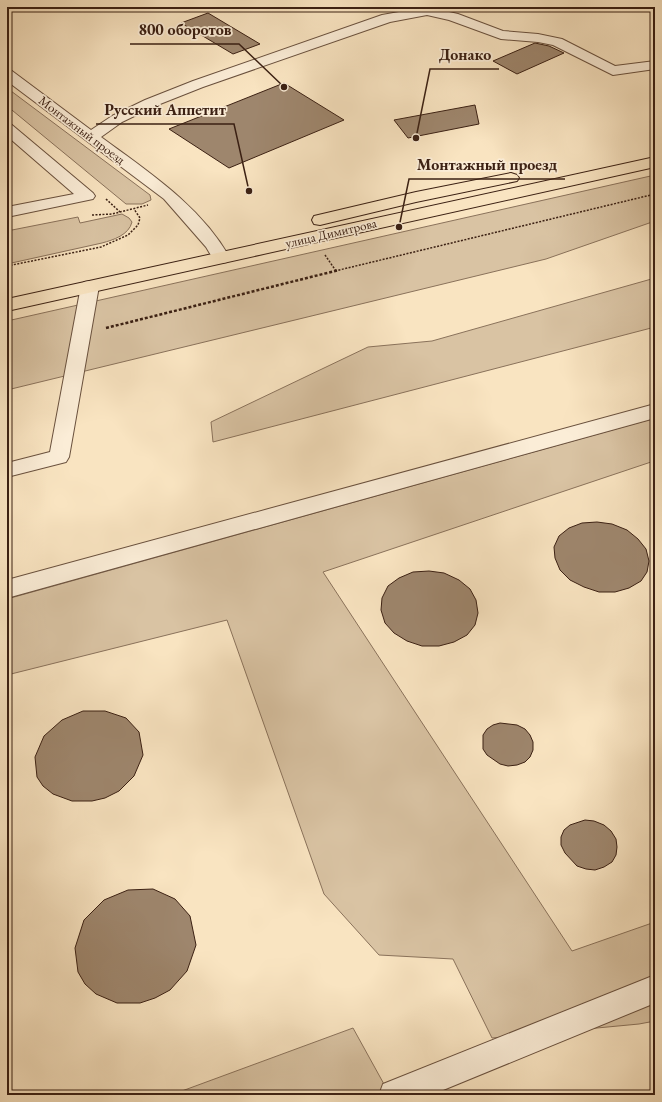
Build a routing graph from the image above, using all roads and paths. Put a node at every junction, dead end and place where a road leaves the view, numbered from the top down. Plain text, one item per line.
1 (655, 66) edge
2 (7, 74) edge
3 (7, 128) edge
4 (92, 136) junction
5 (655, 149) edge
6 (655, 162) edge
7 (655, 194) edge
8 (150, 204) dead end
9 (134, 209) junction
10 (7, 212) edge
11 (88, 215) dead end
12 (218, 251) junction
13 (7, 266) edge
14 (90, 286) junction
15 (7, 290) edge
16 (7, 305) edge
17 (81, 334) junction
18 (655, 411) edge
19 (7, 470) edge
20 (7, 589) edge
21 (655, 989) edge
22 (394, 1095) edge

1 - 4 street
2 - 4 street, Монтажный проезд
3 - 10 street
4 - 12 street, Монтажный проезд
5 - 12 main road, улица Димитрова
6 - 12 main road, улица Димитрова
7 - 17 path
8 - 9 path
9 - 11 path
9 - 13 path
12 - 14 main road, улица Димитрова
12 - 15 main road, улица Димитрова
14 - 16 main road, улица Димитрова
14 - 17 street
17 - 19 street
18 - 20 street
21 - 22 street

